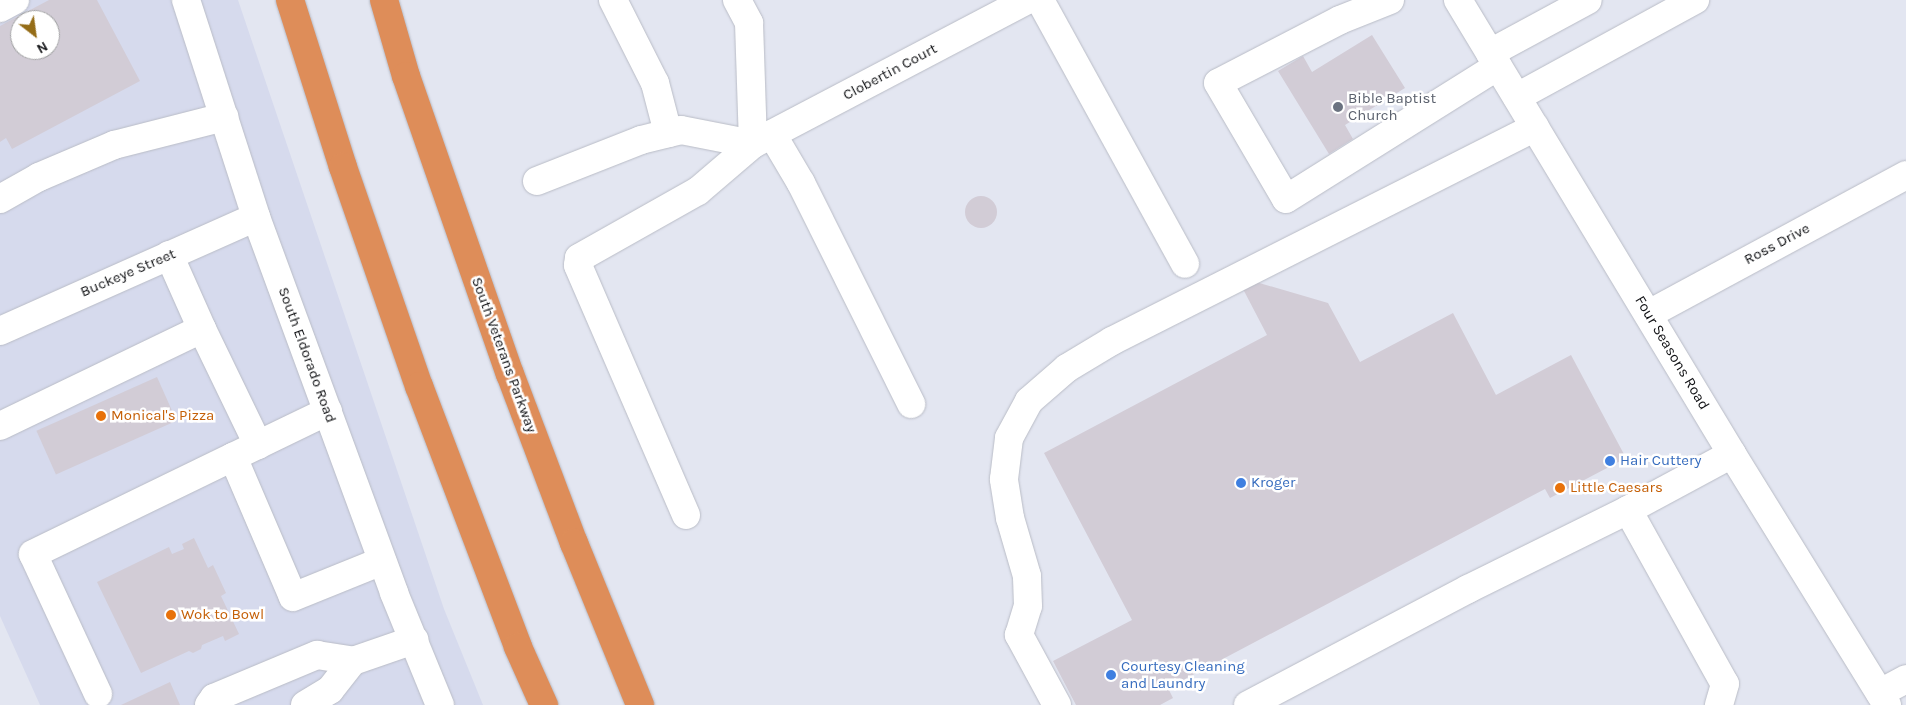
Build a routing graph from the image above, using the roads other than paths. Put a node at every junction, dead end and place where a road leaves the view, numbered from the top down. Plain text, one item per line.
1 (15, 0) edge
2 (186, 0) edge
3 (290, 0) edge
4 (384, 0) edge
5 (612, 0) edge
6 (737, 0) edge
7 (1027, 0) edge
8 (1040, 0) edge
9 (1390, 0) edge
10 (1458, 0) edge
11 (1588, 0) edge
12 (1695, 0) edge
13 (0, 8) edge
14 (1494, 59) junction
15 (1517, 97) junction
16 (224, 118) junction
17 (1535, 127) junction
18 (668, 133) junction
19 (763, 139) junction
20 (1906, 175) edge
21 (536, 181) dead end
22 (0, 199) edge
23 (256, 218) junction
24 (169, 255) junction
25 (1185, 264) dead end
26 (1649, 314) junction
27 (202, 329) junction
28 (0, 331) edge
29 (911, 404) dead end
30 (328, 411) junction
31 (0, 426) edge
32 (258, 445) junction
33 (1732, 454) junction
34 (233, 457) junction
35 (1628, 510) junction
36 (686, 515) dead end
37 (382, 561) junction
38 (414, 640) junction
39 (353, 661) junction
40 (1906, 679) edge
41 (98, 694) dead end
42 (1884, 699) edge
43 (209, 705) edge
44 (305, 705) edge
45 (440, 705) edge
46 (544, 705) edge
47 (640, 705) edge
48 (1057, 705) edge
49 (1248, 705) edge
50 (1719, 705) edge

1 - 13 street
2 - 16 street, South Eldorado Road
3 - 46 highway
4 - 47 highway, South Veterans Parkway
5 - 18 street
6 - 19 street
7 - 19 street, Clobertin Court
8 - 25 street
9 - 14 street
10 - 14 street, Four Seasons Road
11 - 14 street
12 - 15 street
14 - 15 street, Four Seasons Road
15 - 17 street, Four Seasons Road
16 - 22 street
16 - 23 street, South Eldorado Road
17 - 26 street, Four Seasons Road
17 - 48 street
18 - 19 street
18 - 21 street
19 - 29 street
19 - 36 street, Clobertin Court
20 - 26 street, Ross Drive
23 - 24 street, Buckeye Street
23 - 30 street, South Eldorado Road
24 - 27 street
24 - 28 street, Buckeye Street
26 - 33 street, Four Seasons Road
27 - 31 street
27 - 32 street
30 - 32 street
30 - 37 street, South Eldorado Road
32 - 34 street
33 - 35 street
33 - 42 street, Four Seasons Road
34 - 37 street
34 - 41 street
35 - 49 street
35 - 50 street
37 - 38 street, South Eldorado Road
38 - 39 street
38 - 45 street, South Eldorado Road
39 - 43 street
39 - 44 street
40 - 42 street

